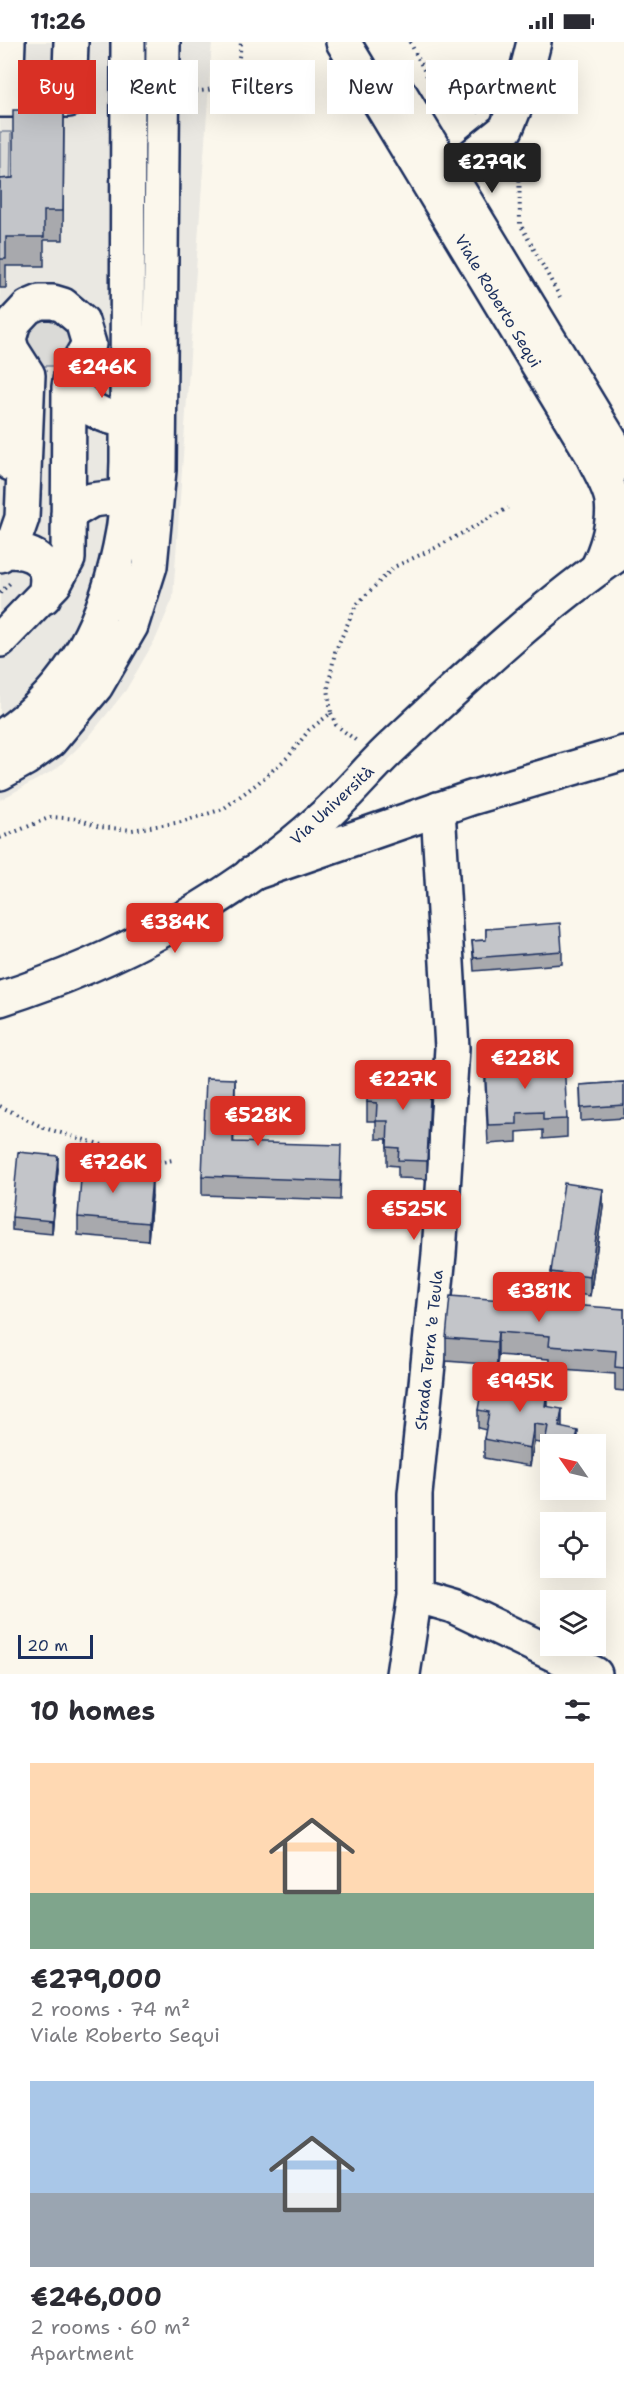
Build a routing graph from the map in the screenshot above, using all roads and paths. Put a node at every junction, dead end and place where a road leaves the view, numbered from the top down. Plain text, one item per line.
1 (8, 42) edge
2 (71, 42) edge
3 (128, 42) edge
4 (163, 42) edge
5 (241, 42) edge
6 (343, 42) edge
7 (369, 42) edge
8 (410, 42) edge
9 (534, 42) edge
10 (70, 60) edge
11 (163, 60) edge
12 (18, 82) edge
13 (198, 92) edge
14 (18, 99) edge
15 (0, 100) edge
16 (162, 114) edge
17 (501, 132) junction
18 (450, 174) junction
19 (564, 304) dead end
20 (8, 328) edge
21 (69, 387) junction
22 (128, 421) junction
23 (624, 463) edge
24 (126, 496) junction
25 (508, 508) dead end
26 (68, 514) junction
27 (624, 550) edge
28 (2, 553) edge
29 (597, 569) junction
30 (44, 597) junction
31 (0, 640) edge
32 (331, 713) junction
33 (0, 738) edge
34 (388, 751) junction
35 (624, 753) edge
36 (0, 773) edge
37 (438, 809) junction
38 (0, 838) edge
39 (251, 874) junction
40 (0, 999) edge
41 (0, 1106) edge
42 (173, 1160) dead end
43 (415, 1595) junction
44 (404, 1674) edge
45 (595, 1674) edge

1 - 12 main road
2 - 10 main road
3 - 22 main road
4 - 11 main road
5 - 13 path
6 - 29 main road, Viale Roberto Sequi
7 - 18 main road, Viale Roberto Sequi
8 - 17 path
9 - 17 main road
14 - 15 main road
16 - 36 main road
17 - 18 main road
17 - 19 path
18 - 23 main road, Viale Roberto Sequi
20 - 21 main road
20 - 28 main road
21 - 22 main road
21 - 26 main road
22 - 24 main road
24 - 26 main road
24 - 33 main road
25 - 32 path
26 - 30 main road
27 - 29 main road, Via Università
28 - 30 main road
29 - 34 main road, Via Università
30 - 31 main road
32 - 34 path
32 - 38 path
34 - 39 main road, Via Università
35 - 37 main road
37 - 39 main road
37 - 43 main road, Strada Terra 'e Teula
39 - 40 main road, Via Università
41 - 42 path
43 - 44 main road, Strada Terra 'e Teula
43 - 45 main road

